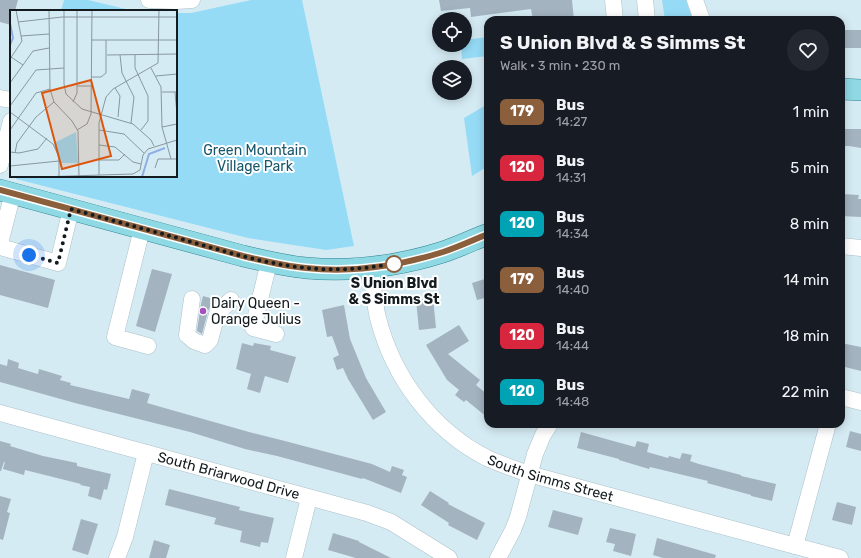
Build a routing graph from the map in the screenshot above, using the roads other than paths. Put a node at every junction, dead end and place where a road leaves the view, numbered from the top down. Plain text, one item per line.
1 (149, 0) edge
2 (192, 0) edge
3 (613, 0) edge
4 (645, 0) edge
5 (695, 0) edge
6 (615, 16) edge
7 (647, 16) edge
8 (701, 16) edge
9 (845, 89) edge
10 (861, 90) edge
11 (0, 98) edge
12 (10, 100) edge
13 (10, 125) edge
14 (0, 165) edge
15 (6, 192) edge
16 (71, 209) junction
17 (142, 228) junction
18 (484, 236) edge
19 (0, 243) edge
20 (845, 246) edge
21 (0, 248) edge
22 (861, 248) edge
23 (269, 262) junction
24 (371, 267) junction
25 (192, 300) dead end
26 (231, 300) dead end
27 (276, 334) dead end
28 (148, 346) dead end
29 (845, 397) edge
30 (861, 402) edge
31 (0, 413) edge
32 (548, 428) edge
33 (827, 428) edge
34 (146, 453) junction
35 (529, 474) junction
36 (308, 498) junction
37 (795, 546) junction
38 (818, 555) edge
39 (117, 558) edge
40 (294, 558) edge
41 (449, 558) edge
42 (498, 558) edge
43 (840, 558) edge

1 - 2 street
3 - 6 street
4 - 7 street
5 - 8 street
9 - 10 main road
11 - 12 street
13 - 14 street
15 - 16 main road
15 - 19 street
16 - 17 main road
16 - 21 street
17 - 23 main road
17 - 28 street
18 - 24 main road
20 - 22 street
23 - 24 main road
23 - 27 street
24 - 35 street, South Simms Street
25 - 26 street
29 - 30 street
31 - 34 street, South Briarwood Drive
32 - 35 street
33 - 37 street
34 - 36 street, South Briarwood Drive
34 - 39 street
35 - 37 street, South Simms Street
35 - 42 street
36 - 40 street
36 - 41 street, South Briarwood Drive
37 - 38 street, South Simms Street
38 - 43 street, South Simms Street

